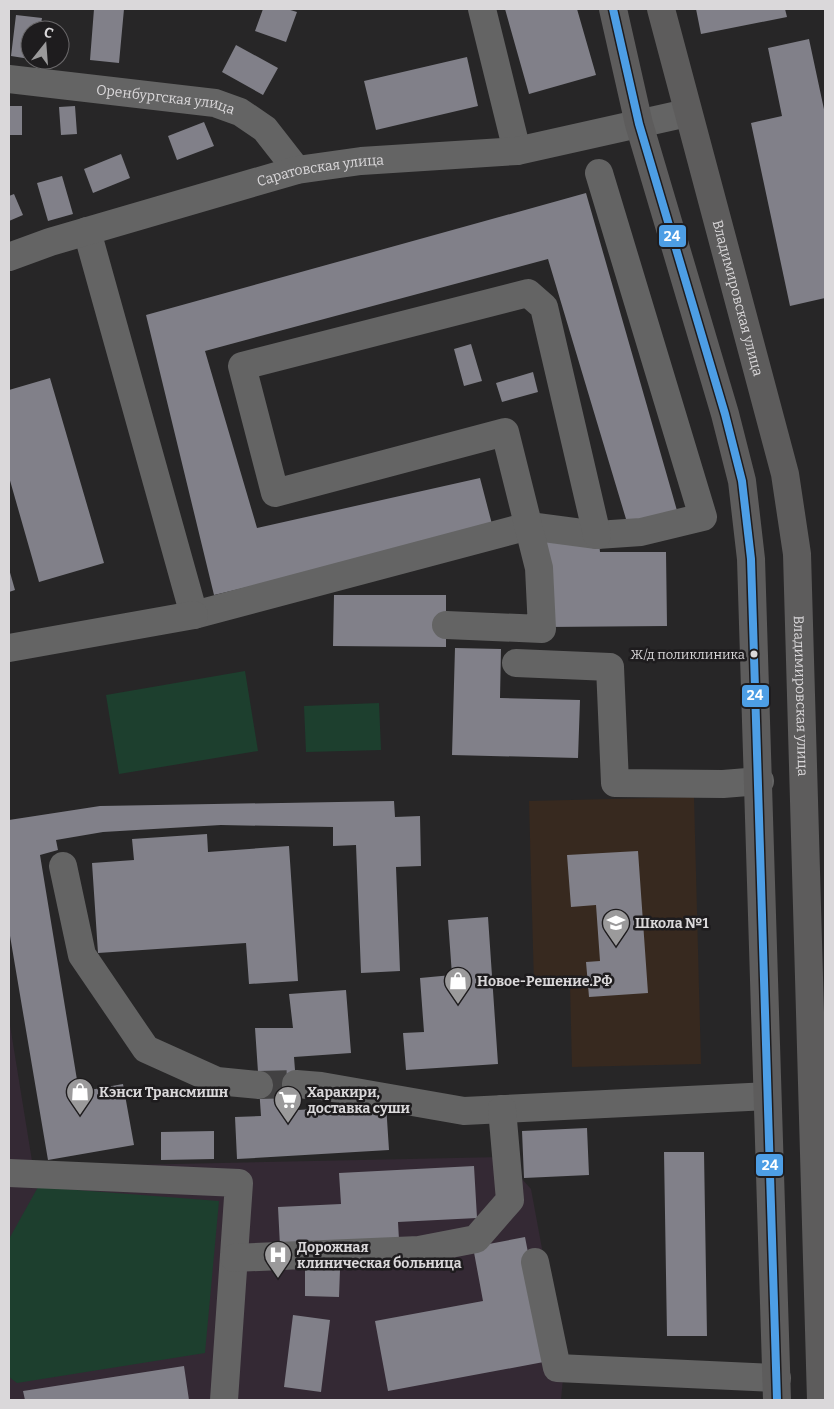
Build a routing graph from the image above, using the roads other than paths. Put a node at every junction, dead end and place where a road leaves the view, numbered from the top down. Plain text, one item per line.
1 (482, 9) edge
2 (613, 9) edge
3 (660, 9) edge
4 (9, 79) edge
5 (687, 114) junction
6 (639, 124) junction
7 (517, 151) junction
8 (297, 170) junction
9 (599, 173) dead end
10 (87, 231) junction
11 (9, 257) edge
12 (529, 526) junction
13 (597, 534) junction
14 (194, 615) junction
15 (446, 625) dead end
16 (9, 648) edge
17 (516, 663) dead end
18 (760, 781) junction
19 (63, 866) dead end
20 (296, 1084) tunnel mouth
21 (259, 1085) tunnel mouth
22 (767, 1096) junction
23 (502, 1109) junction
24 (9, 1173) edge
25 (234, 1258) junction
26 (536, 1262) dead end
27 (777, 1389) edge
28 (224, 1400) edge
29 (821, 1400) edge

1 - 7 street
2 - 6 main road
3 - 5 main road, Владимировская улица
4 - 8 street, Оренбургская улица
5 - 6 street, Саратовская улица
5 - 29 main road, Владимировская улица
6 - 7 street, Саратовская улица
6 - 18 main road
7 - 8 street, Саратовская улица
8 - 10 street, Саратовская улица
9 - 13 street
10 - 11 street, Саратовская улица
10 - 14 street
12 - 13 street
12 - 13 street
12 - 14 street
12 - 15 street
14 - 16 street
17 - 18 street
18 - 22 main road
19 - 21 street
20 - 23 street
22 - 23 street
22 - 27 main road
23 - 25 street
24 - 25 street
25 - 28 street
26 - 27 street

